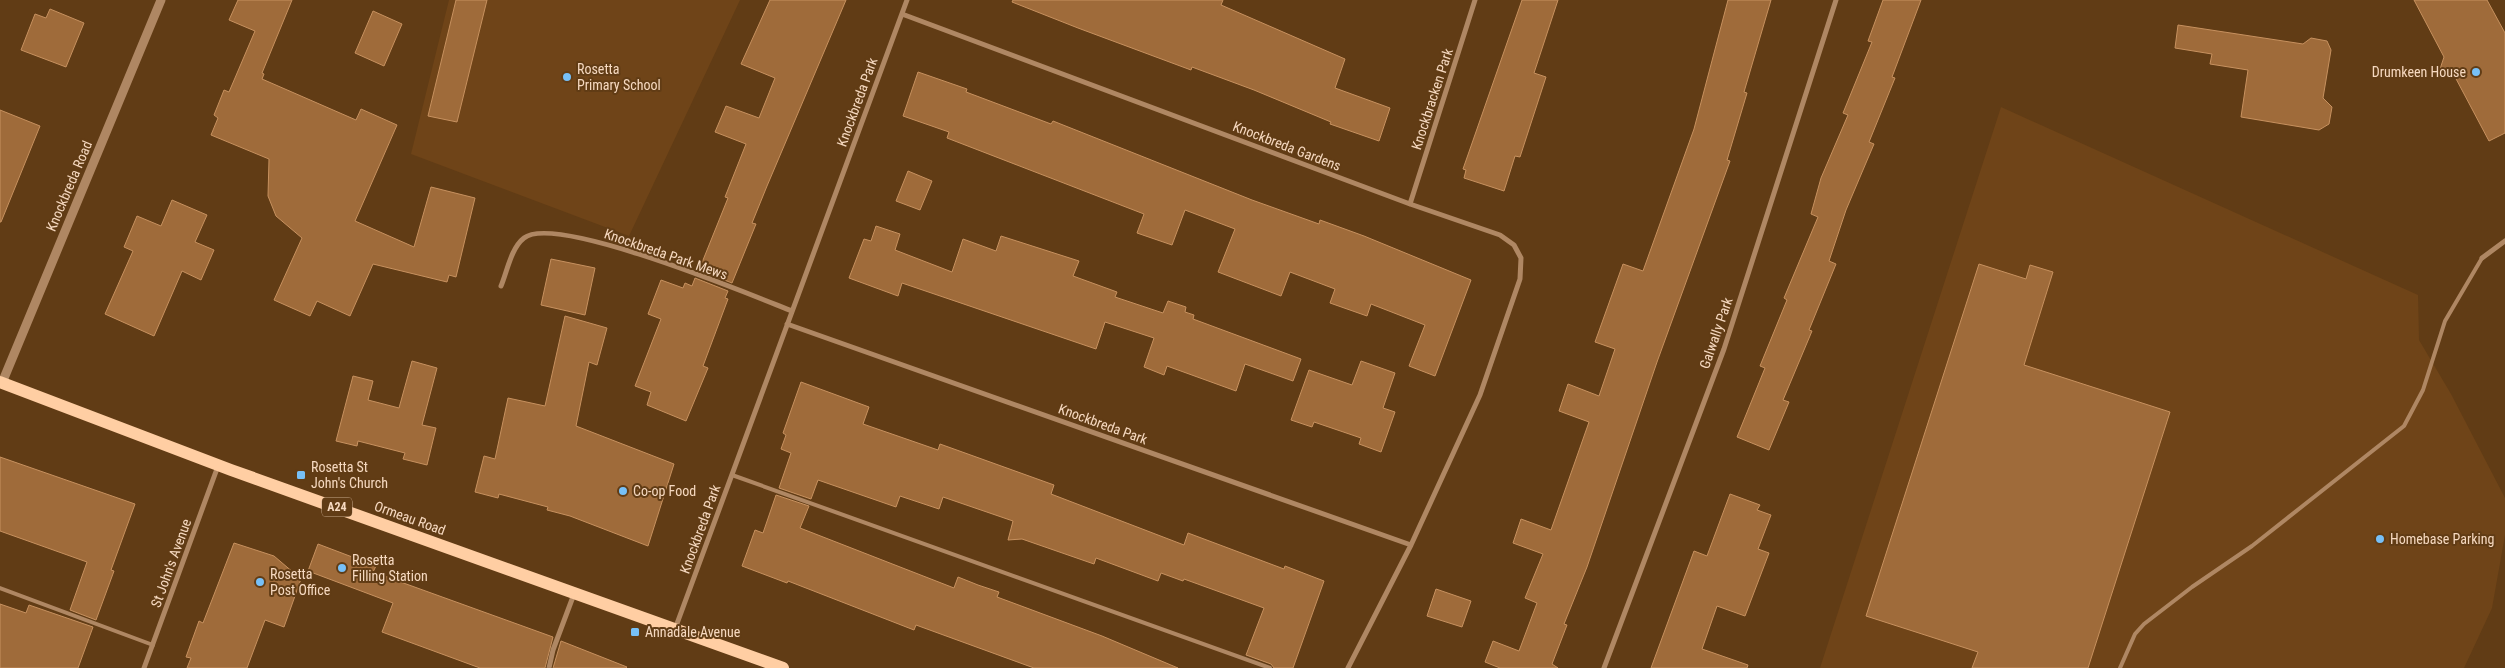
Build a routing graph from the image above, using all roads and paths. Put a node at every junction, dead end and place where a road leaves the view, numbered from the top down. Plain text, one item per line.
1 (161, 0) edge
2 (907, 0) edge
3 (1475, 0) edge
4 (1836, 0) edge
5 (902, 14) junction
6 (1410, 204) junction
7 (2505, 241) edge
8 (2482, 258) joint
9 (501, 286) dead end
10 (792, 311) junction
11 (787, 324) junction
12 (1, 382) edge
13 (218, 465) junction
14 (732, 475) junction
15 (1410, 545) junction
16 (0, 588) edge
17 (575, 593) junction
18 (674, 629) junction
19 (153, 645) junction
20 (144, 668) edge
21 (549, 668) edge
22 (783, 668) edge
23 (1270, 668) edge
24 (1348, 668) edge
25 (1604, 668) edge
26 (2120, 668) edge

1 - 12 street, Knockbreda Road
2 - 5 street, Knockbreda Park
3 - 6 street, Knockbracken Park
4 - 25 street, Galwally Park
5 - 6 street, Knockbreda Gardens
5 - 10 street, Knockbreda Park
6 - 15 street, Knockbreda Gardens
7 - 8 street
8 - 26 lane
9 - 10 street, Knockbreda Park Mews
10 - 11 street, Knockbreda Park
11 - 14 street, Knockbreda Park
11 - 15 street, Knockbreda Park
12 - 13 main road, Ormeau Road / A24
13 - 17 main road, Ormeau Road / A24
13 - 19 street, St John's Avenue
14 - 18 street, Knockbreda Park
14 - 23 lane
15 - 24 street
16 - 19 lane
17 - 18 main road, Ormeau Road / A24
17 - 21 street
18 - 22 main road, Ormeau Road / A24
19 - 20 street, St John's Avenue

